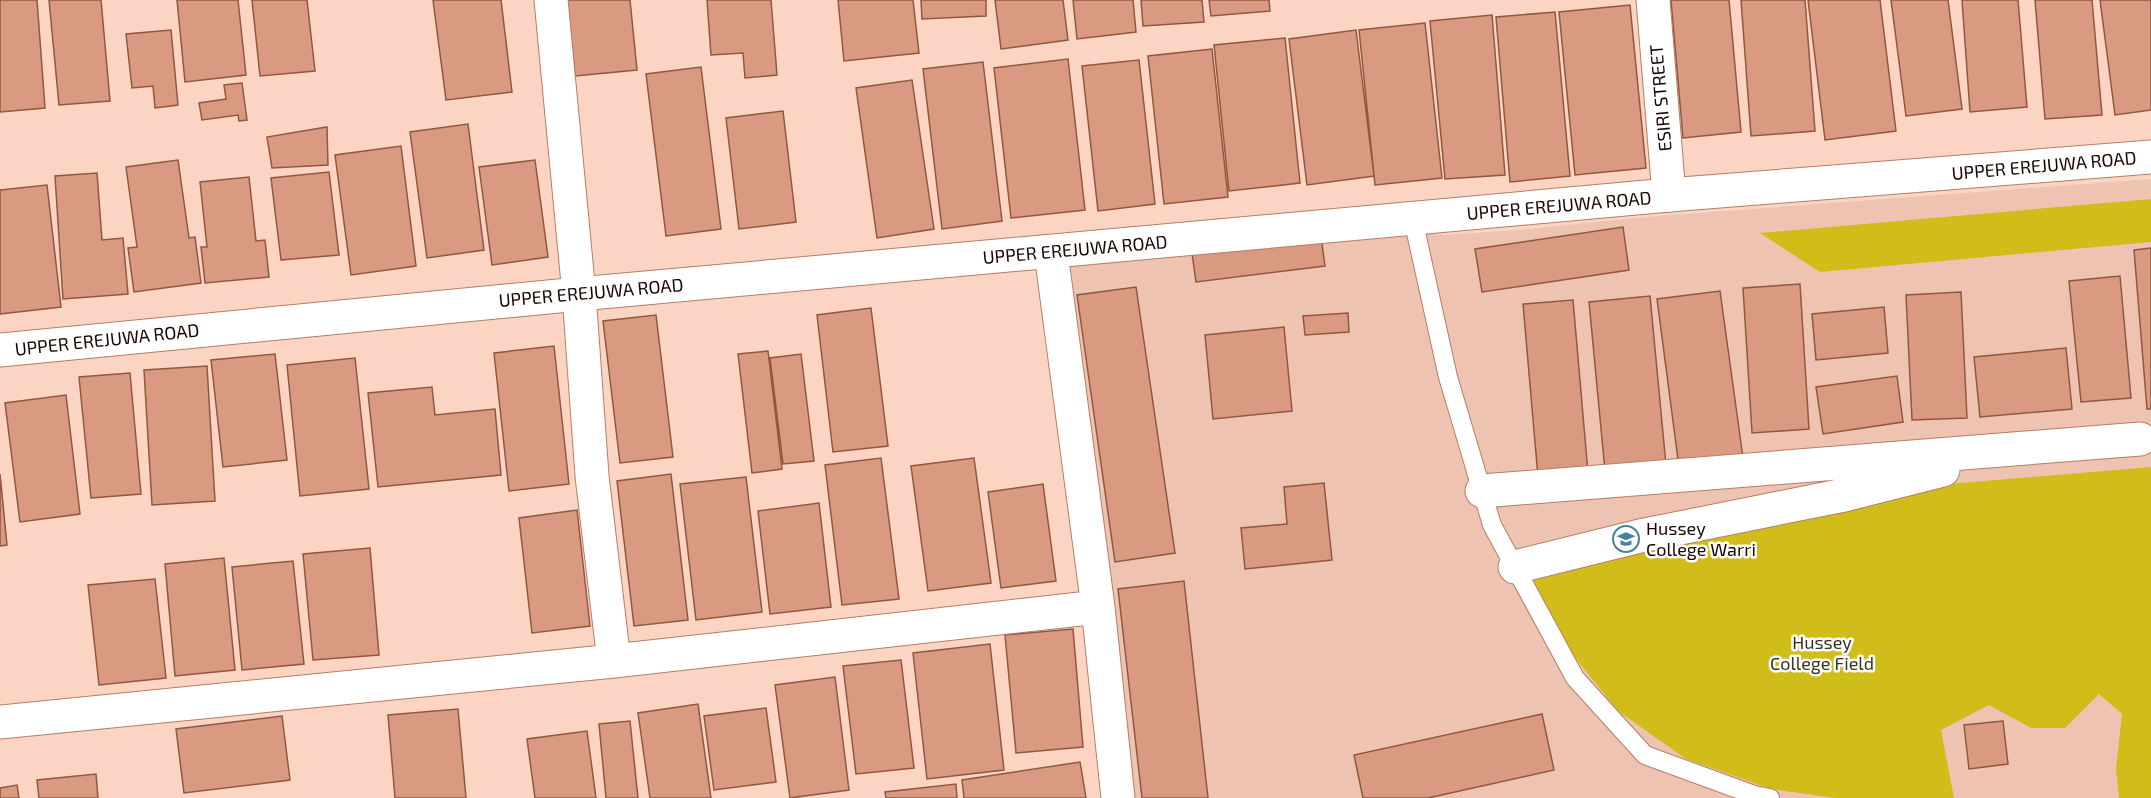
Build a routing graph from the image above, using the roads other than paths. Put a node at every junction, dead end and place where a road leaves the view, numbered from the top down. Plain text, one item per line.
1 (551, 0) edge
2 (1653, 0) edge
3 (2151, 157) edge
4 (1669, 195) junction
5 (1413, 219) junction
6 (1051, 253) junction
7 (579, 294) junction
8 (0, 350) edge
9 (2145, 437) edge
10 (1482, 491) junction
11 (1515, 567) junction
12 (1098, 607) junction
13 (614, 661) junction
14 (0, 722) edge
15 (1118, 798) edge
16 (1770, 798) edge

1 - 7 street
2 - 4 street, ESIRI STREET
3 - 4 street, UPPER EREJUWA ROAD
4 - 5 street, UPPER EREJUWA ROAD
5 - 6 street, UPPER EREJUWA ROAD
5 - 10 lane
6 - 7 street, UPPER EREJUWA ROAD
6 - 12 street
7 - 8 street, UPPER EREJUWA ROAD
7 - 13 street
9 - 10 street
9 - 11 street
10 - 11 lane
11 - 16 lane
12 - 13 street
12 - 15 street
13 - 14 street

